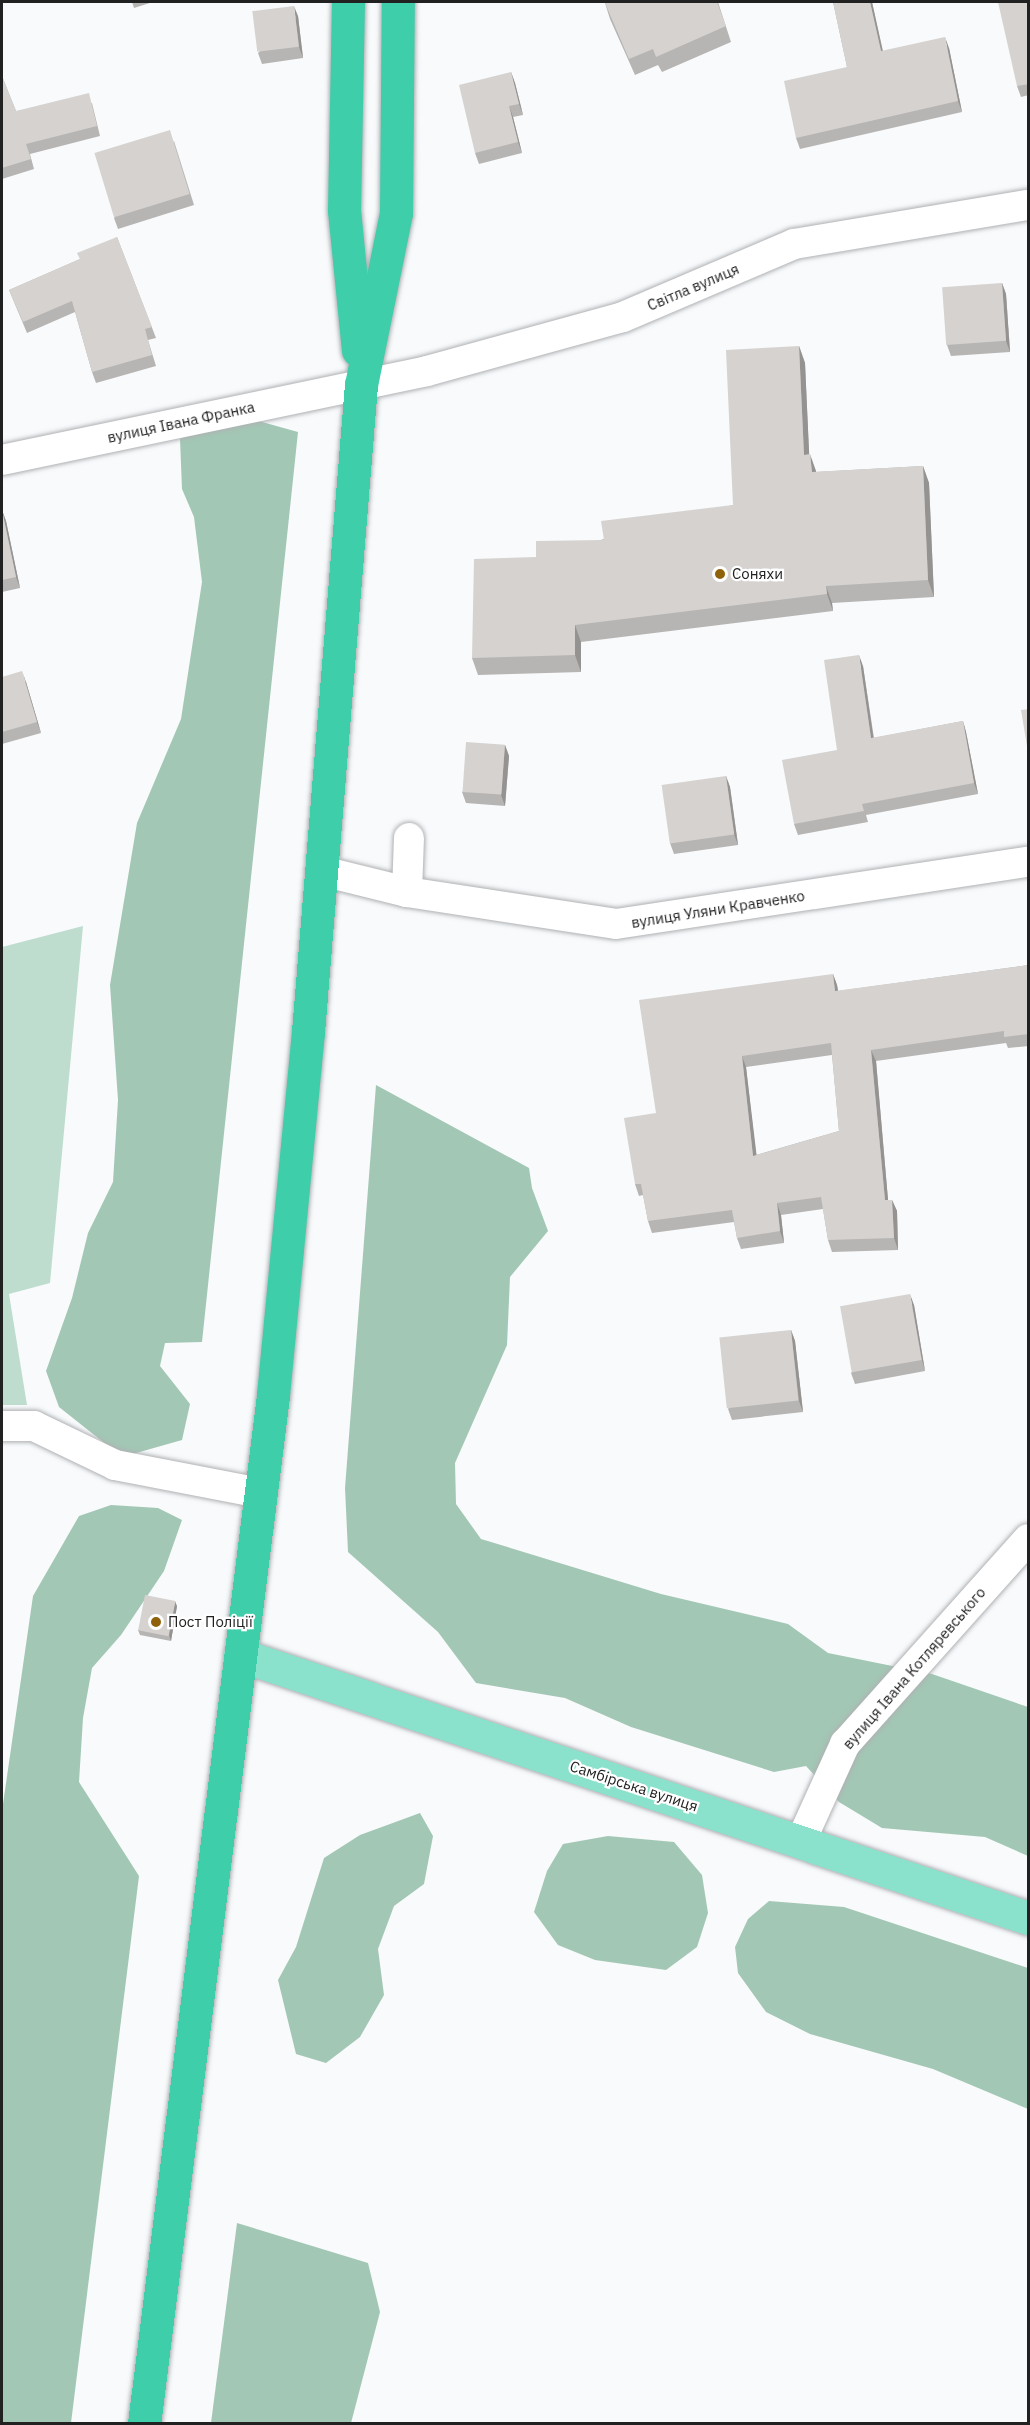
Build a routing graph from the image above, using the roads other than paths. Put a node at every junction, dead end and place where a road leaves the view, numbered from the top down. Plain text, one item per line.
1 (348, 2) edge
2 (398, 2) edge
3 (1029, 205) edge
4 (362, 385) junction
5 (2, 460) edge
6 (409, 838) dead end
7 (1029, 862) edge
8 (322, 871) junction
9 (408, 892) junction
10 (2, 1426) edge
11 (260, 1492) junction
12 (1029, 1539) edge
13 (240, 1655) junction
14 (801, 1840) junction
15 (1029, 1918) edge
16 (144, 2424) edge

1 - 4 highway
2 - 4 highway
3 - 4 street, Світла вулиця
4 - 5 street, вулиця Івана Франка
4 - 8 highway
6 - 9 street
7 - 9 street, вулиця Уляни Кравченко
8 - 9 street, вулиця Уляни Кравченко
8 - 11 highway
10 - 11 street
11 - 13 highway
12 - 14 street, вулиця Івана Котляревського
13 - 14 main road, Самбірська вулиця
13 - 16 highway
14 - 15 main road, Самбірська вулиця

